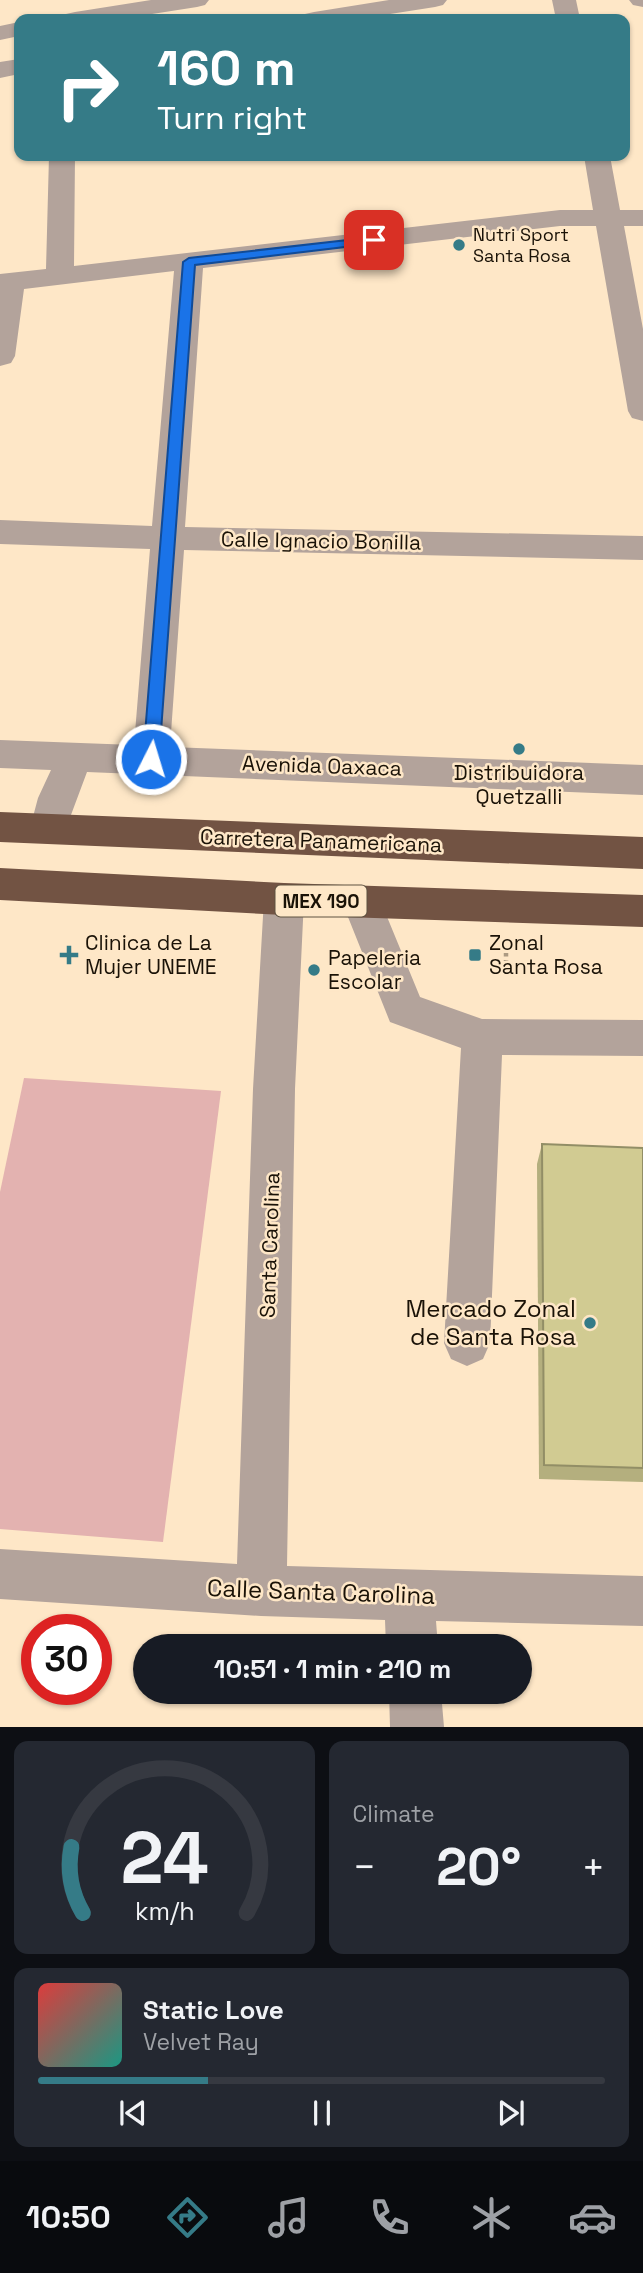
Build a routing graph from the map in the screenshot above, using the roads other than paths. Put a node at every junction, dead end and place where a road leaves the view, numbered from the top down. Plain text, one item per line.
1 (197, 0) edge
2 (435, 0) edge
3 (107, 14) edge
4 (346, 14) edge
5 (63, 161) edge
6 (598, 161) edge
7 (610, 218) junction
8 (643, 218) edge
9 (189, 262) junction
10 (60, 274) junction
11 (5, 283) edge
12 (0, 356) edge
13 (643, 411) edge
14 (0, 532) edge
15 (169, 538) junction
16 (643, 548) edge
17 (0, 754) edge
18 (75, 757) junction
19 (151, 759) junction
20 (643, 780) edge
21 (0, 827) edge
22 (49, 828) junction
23 (643, 853) edge
24 (0, 884) edge
25 (284, 899) junction
26 (362, 902) junction
27 (643, 911) edge
28 (482, 1037) junction
29 (643, 1038) edge
30 (467, 1343) dead end
31 (0, 1574) edge
32 (261, 1591) junction
33 (409, 1595) junction
34 (643, 1601) edge
35 (411, 1634) edge
36 (416, 1704) edge
37 (417, 1727) edge

1 - 3 street
2 - 4 street
5 - 10 street
6 - 7 street
7 - 8 street
7 - 9 street
7 - 13 street
9 - 10 street
9 - 15 street
10 - 11 street
11 - 12 street
14 - 15 street, Calle Ignacio Bonilla
15 - 16 street, Calle Ignacio Bonilla
15 - 19 street
17 - 18 street, Avenida Oaxaca
18 - 19 street, Avenida Oaxaca
18 - 22 street
19 - 20 street, Avenida Oaxaca
21 - 22 highway, Carretera Panamericana
22 - 23 highway, Carretera Panamericana
24 - 25 highway, MEX 190
25 - 26 highway, MEX 190
25 - 32 street, Santa Carolina
26 - 27 highway, MEX 190
26 - 28 street
28 - 29 street
28 - 30 street
31 - 32 street, Calle Santa Carolina
32 - 33 street, Calle Santa Carolina
33 - 34 street, Calle Santa Carolina
33 - 35 street
36 - 37 street

